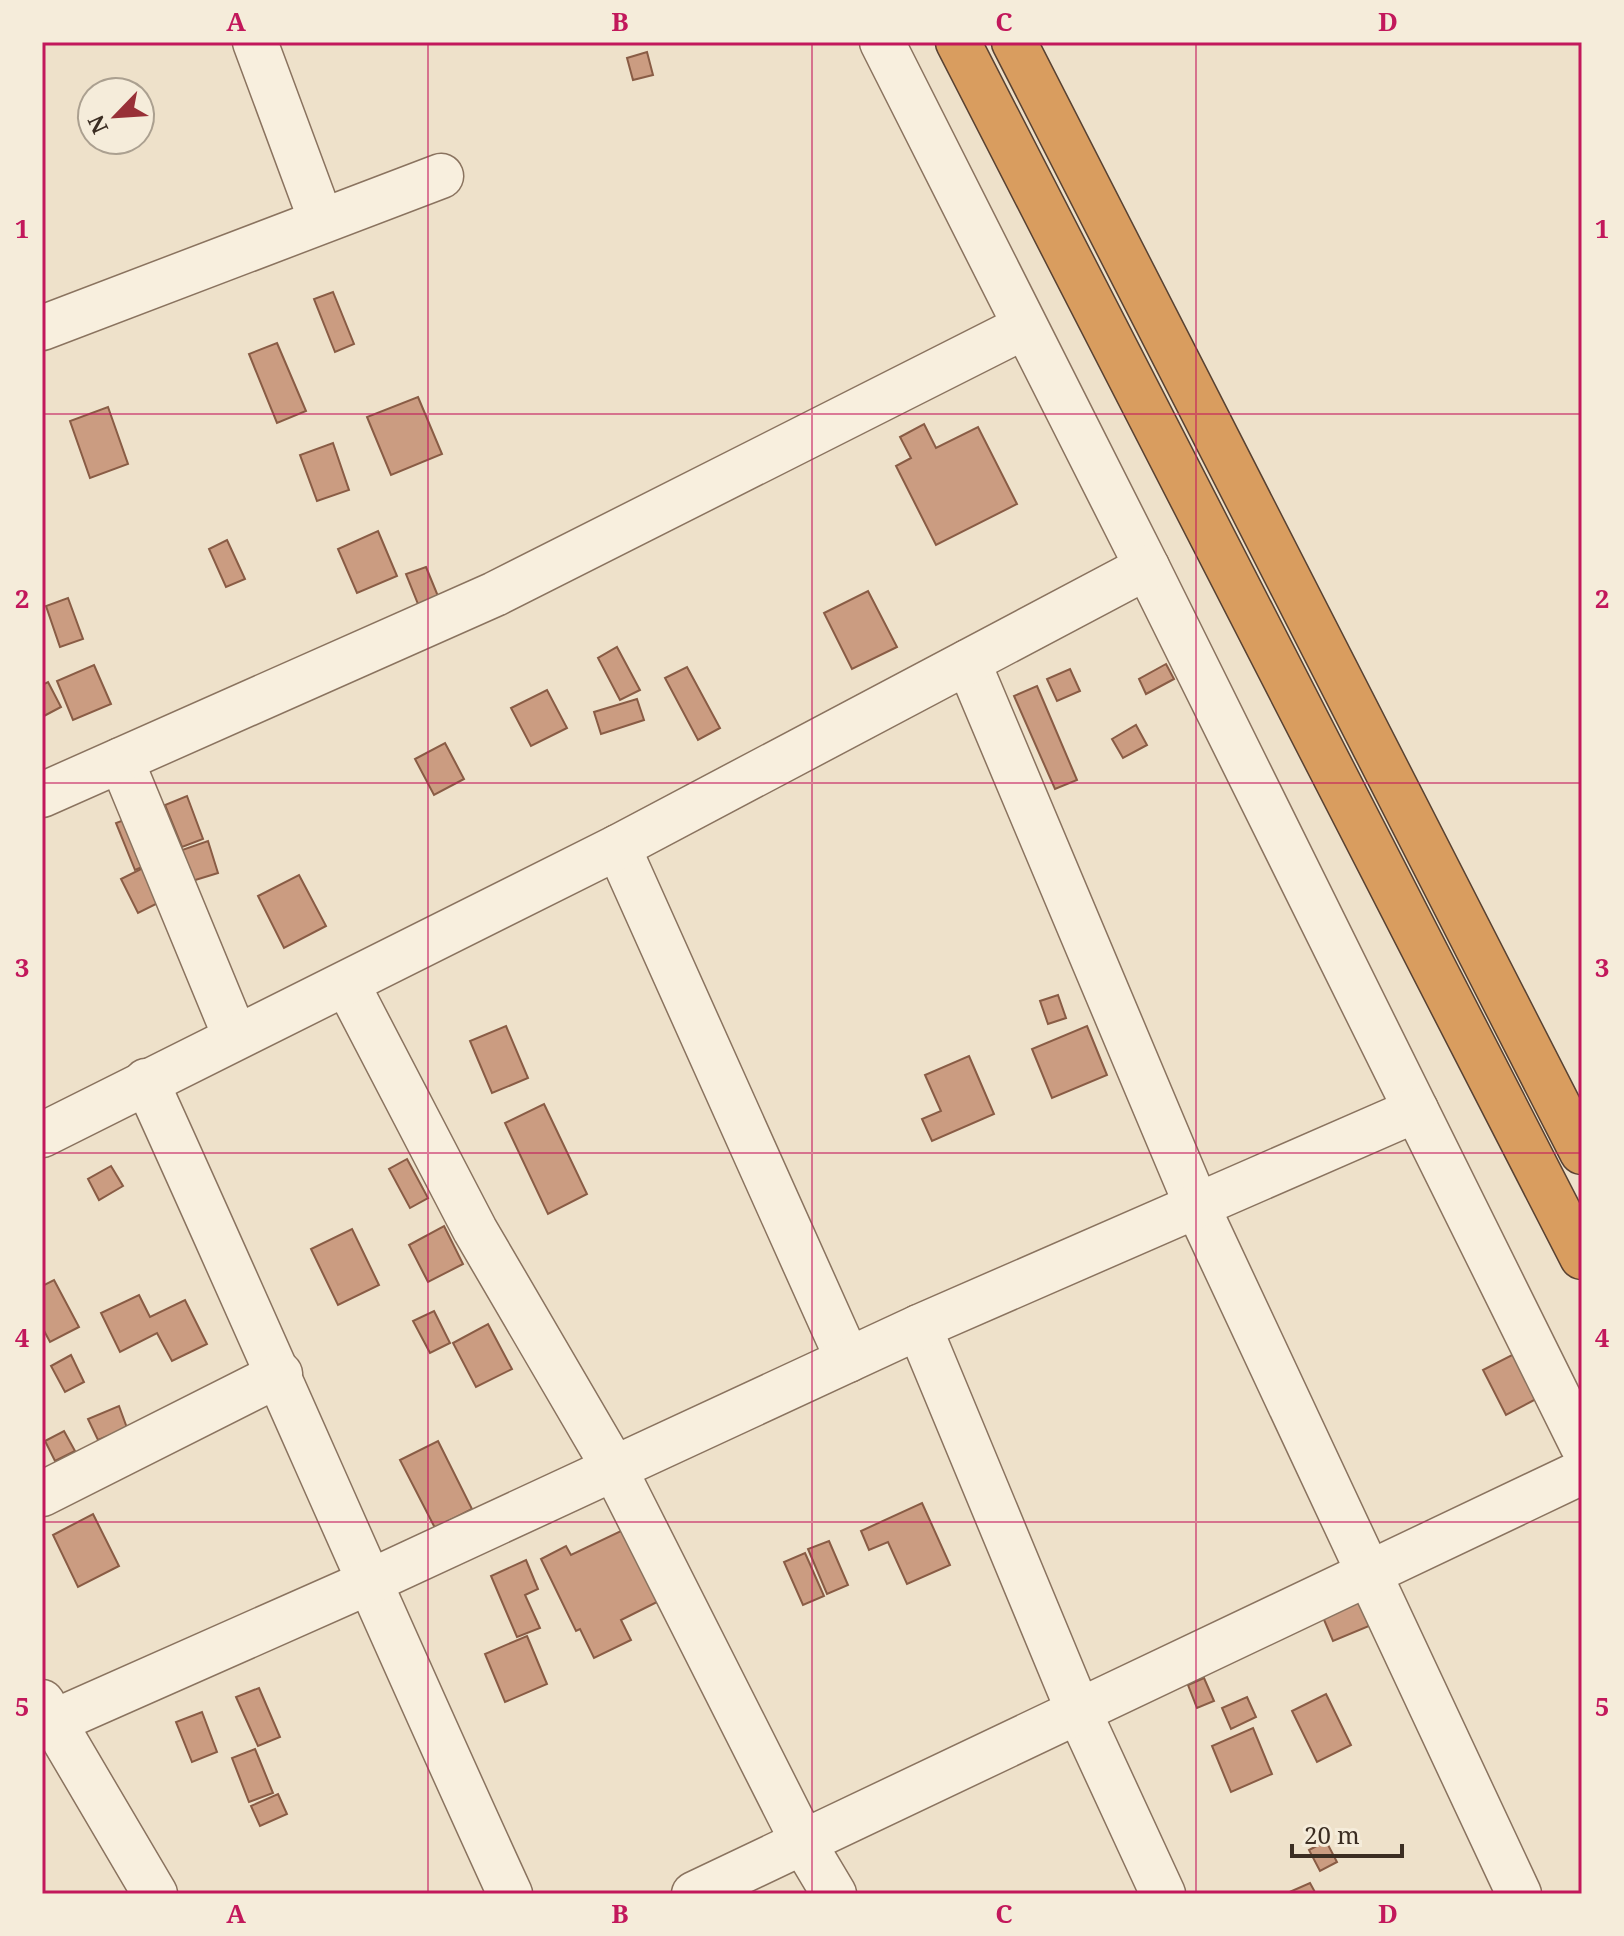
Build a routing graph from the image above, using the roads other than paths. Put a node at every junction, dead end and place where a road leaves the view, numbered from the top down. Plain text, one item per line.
1 (255, 42) edge
2 (882, 42) edge
3 (958, 42) edge
4 (1014, 42) edge
5 (441, 176) dead end
6 (321, 220) junction
7 (1024, 327) junction
8 (42, 328) edge
9 (1147, 567) junction
10 (968, 662) junction
11 (121, 760) junction
12 (42, 795) edge
13 (618, 847) junction
14 (347, 984) junction
15 (235, 1036) junction
16 (146, 1081) junction
17 (1416, 1110) junction
18 (42, 1135) edge
19 (1582, 1152) edge
20 (1197, 1206) junction
21 (1582, 1257) edge
22 (919, 1327) junction
23 (848, 1360) junction
24 (280, 1374) junction
25 (1582, 1445) edge
26 (614, 1468) junction
27 (1582, 1472) edge
28 (42, 1494) edge
29 (1366, 1572) junction
30 (367, 1583) junction
31 (1078, 1710) junction
32 (45, 1717) edge
33 (803, 1842) junction
34 (155, 1894) edge
35 (510, 1894) edge
36 (694, 1894) edge
37 (834, 1894) edge
38 (1163, 1894) edge
39 (1519, 1894) edge

1 - 6 street
2 - 7 street
3 - 21 highway
4 - 19 highway
5 - 6 street
6 - 8 street
7 - 9 street
7 - 11 street
9 - 10 street
9 - 17 street
10 - 13 street
10 - 20 street
11 - 12 street
11 - 15 street
13 - 14 street
13 - 23 street
14 - 15 street
14 - 26 street
15 - 16 street
16 - 18 street
16 - 24 street
17 - 20 street
17 - 25 street
20 - 22 street
20 - 29 street
22 - 23 street
22 - 31 street
23 - 26 street
24 - 28 street
24 - 30 street
26 - 30 street
26 - 33 street
27 - 29 street
29 - 31 street
29 - 39 street
30 - 32 street
30 - 35 street
31 - 33 street
31 - 38 street
32 - 34 street
33 - 36 street
33 - 37 street

